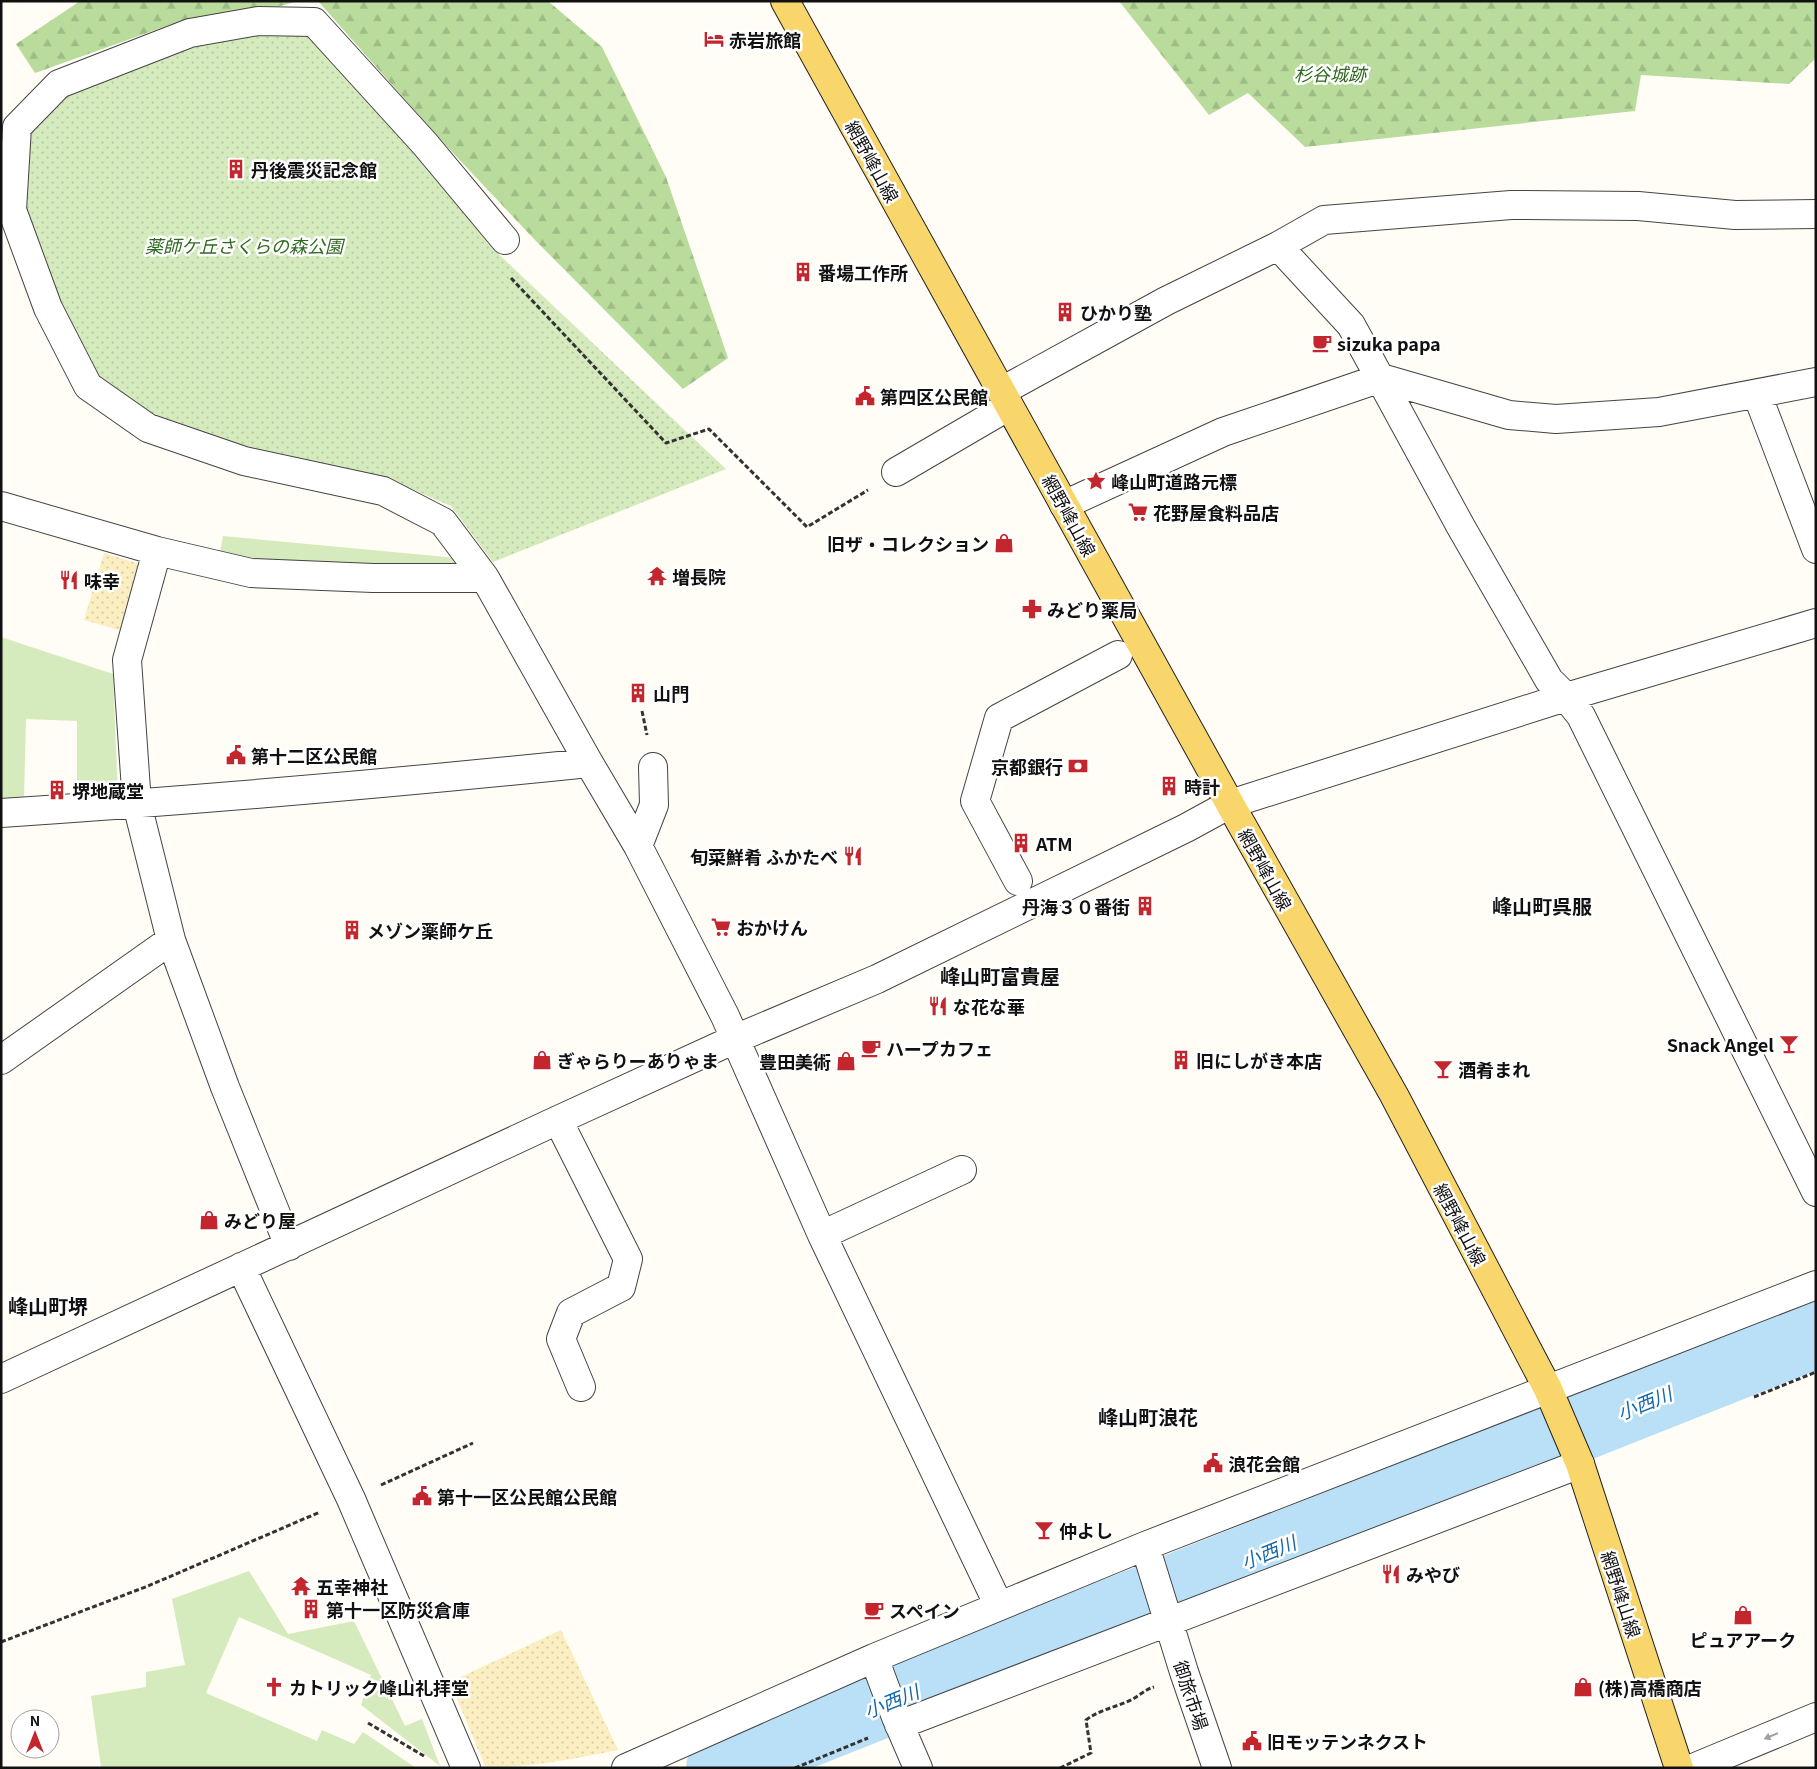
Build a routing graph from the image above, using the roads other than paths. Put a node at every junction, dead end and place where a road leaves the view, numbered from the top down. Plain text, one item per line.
1 (785, 1) edge
2 (1816, 214) edge
3 (505, 240) dead end
4 (1278, 246) junction
5 (1380, 378) junction
6 (1816, 382) edge
7 (1757, 394) junction
8 (1006, 398) junction
9 (896, 472) road end
10 (1064, 505) junction
11 (1, 506) edge
12 (1816, 549) edge
13 (157, 551) junction
14 (485, 578) junction
15 (1816, 623) edge
16 (1118, 655) dead end
17 (1566, 697) junction
18 (590, 763) junction
19 (653, 767) dead end
20 (137, 804) junction
21 (1230, 804) junction
22 (1, 813) edge
23 (638, 846) junction
24 (1018, 881) dead end
25 (171, 940) junction
26 (736, 1039) junction
27 (1, 1060) edge
28 (558, 1120) junction
29 (962, 1170) dead end
30 (1816, 1192) edge
31 (822, 1235) junction
32 (289, 1246) junction
33 (241, 1267) junction
34 (1816, 1285) edge
35 (1, 1379) edge
36 (581, 1387) dead end
37 (1552, 1396) junction
38 (1577, 1458) junction
39 (1148, 1555) junction
40 (999, 1606) junction
41 (1168, 1619) junction
42 (878, 1669) junction
43 (1816, 1717) edge
44 (897, 1721) junction
45 (466, 1768) edge
46 (626, 1768) edge
47 (918, 1768) edge
48 (1216, 1768) edge
49 (1679, 1768) edge
50 (1693, 1768) edge

1 - 8 main road, 網野峰山線
2 - 4 street
3 - 14 street
4 - 5 street
4 - 8 street
5 - 7 street
5 - 10 street
5 - 17 street
6 - 7 street
7 - 12 street
8 - 9 street
8 - 10 main road, 網野峰山線
10 - 21 main road, 網野峰山線
11 - 13 street
13 - 14 street
13 - 20 street
14 - 18 street
15 - 17 street
16 - 24 street
17 - 21 street
17 - 30 street
18 - 20 street
18 - 23 street
19 - 23 street
20 - 22 street
20 - 25 street
21 - 26 street
21 - 37 main road, 網野峰山線
23 - 26 street
25 - 27 street
25 - 32 street
26 - 28 street
26 - 31 street
28 - 32 street
28 - 36 street
29 - 31 street
31 - 40 street
32 - 33 street
33 - 35 street
33 - 45 street
34 - 37 street
37 - 38 main road, 網野峰山線
37 - 39 street
38 - 41 street
38 - 49 main road, 網野峰山線
39 - 40 street
39 - 41 street, 御旅市場
40 - 42 street
41 - 44 street
41 - 48 street, 御旅市場
42 - 44 street
42 - 46 street
43 -> 50 street
44 - 47 street

